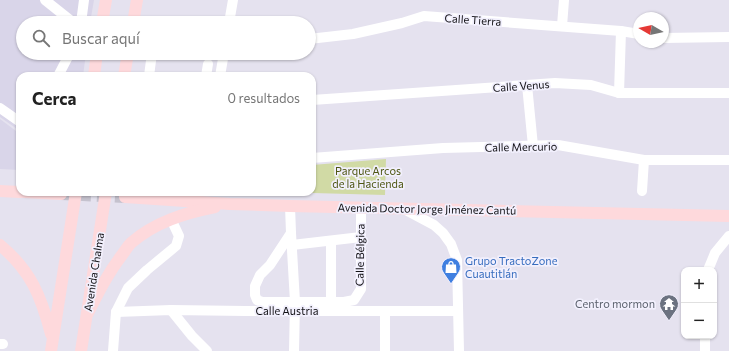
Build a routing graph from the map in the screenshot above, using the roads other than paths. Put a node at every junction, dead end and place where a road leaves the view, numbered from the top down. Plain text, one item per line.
1 (45, 0) edge
2 (84, 0) edge
3 (106, 0) edge
4 (137, 0) edge
5 (233, 0) edge
6 (564, 0) edge
7 (65, 16) edge
8 (82, 16) edge
9 (103, 16) edge
10 (134, 16) edge
11 (230, 16) edge
12 (562, 26) junction
13 (621, 31) junction
14 (633, 33) edge
15 (729, 37) edge
16 (316, 38) edge
17 (669, 38) edge
18 (66, 60) edge
19 (97, 60) edge
20 (127, 60) edge
21 (151, 60) edge
22 (223, 60) edge
23 (208, 64) dead end
24 (60, 72) edge
25 (95, 72) edge
26 (125, 72) edge
27 (150, 72) edge
28 (207, 72) edge
29 (221, 72) edge
30 (527, 85) junction
31 (619, 93) junction
32 (729, 93) edge
33 (316, 100) edge
34 (0, 108) edge
35 (16, 119) edge
36 (533, 146) junction
37 (316, 158) edge
38 (644, 160) junction
39 (729, 160) edge
40 (0, 191) edge
41 (642, 191) dead end
42 (16, 192) edge
43 (75, 196) edge
44 (105, 196) edge
45 (182, 196) edge
46 (230, 204) junction
47 (290, 206) junction
48 (361, 208) junction
49 (404, 209) junction
50 (729, 216) edge
51 (171, 219) junction
52 (291, 233) junction
53 (729, 236) edge
54 (361, 238) junction
55 (330, 241) junction
56 (0, 245) edge
57 (292, 245) junction
58 (709, 267) edge
59 (332, 302) junction
60 (294, 307) junction
61 (171, 310) junction
62 (385, 311) junction
63 (458, 311) junction
64 (116, 312) junction
65 (88, 313) junction
66 (53, 339) junction
67 (705, 339) edge
68 (51, 351) edge
69 (81, 351) edge
70 (113, 351) edge
71 (207, 351) edge
72 (294, 351) edge
73 (385, 351) edge
74 (459, 351) edge
75 (705, 351) edge

1 - 7 street
2 - 8 street
3 - 9 main road
4 - 10 main road
5 - 11 street
6 - 12 street
12 - 13 street, Calle Tierra
12 - 16 street, Calle Tierra
13 - 14 street, Calle Tierra
13 - 31 street
15 - 17 street
18 - 24 street
19 - 25 main road
20 - 26 main road
21 - 27 street
22 - 29 street
23 - 28 street
30 - 31 street, Calle Venus
30 - 33 street, Calle Venus
30 - 36 street
31 - 32 street, Calle Venus
34 - 35 street
36 - 37 street, Calle Mercurio
36 - 38 street, Calle Mercurio
38 - 39 street, Calle Mercurio
38 - 41 street
40 - 42 main road
43 - 66 main road
44 - 65 main road, Avenida Chalma
45 - 46 main road, Avenida Doctor Jorge Jiménez Cantú
46 - 47 main road, Avenida Doctor Jorge Jiménez Cantú
46 - 51 main road
47 - 48 main road, Avenida Doctor Jorge Jiménez Cantú
47 - 52 street
48 - 49 main road, Avenida Doctor Jorge Jiménez Cantú
48 - 54 street, Calle Bélgica
49 - 50 main road, Avenida Doctor Jorge Jiménez Cantú
49 - 63 street
51 - 64 street
51 - 65 main road
52 - 57 street
52 - 60 street
53 - 58 street
54 - 55 street
54 - 59 street, Calle Bélgica
55 - 57 street
55 - 59 street
56 - 66 main road
57 - 60 street
59 - 60 street
60 - 61 street, Calle Austria
60 - 62 street, Calle Austria
60 - 72 street
61 - 64 street, Calle Austria
61 - 71 street
62 - 63 street, Calle Austria
62 - 73 street
63 - 74 street
64 - 70 street
65 - 69 main road, Avenida Chalma
66 - 68 main road
67 - 75 street

